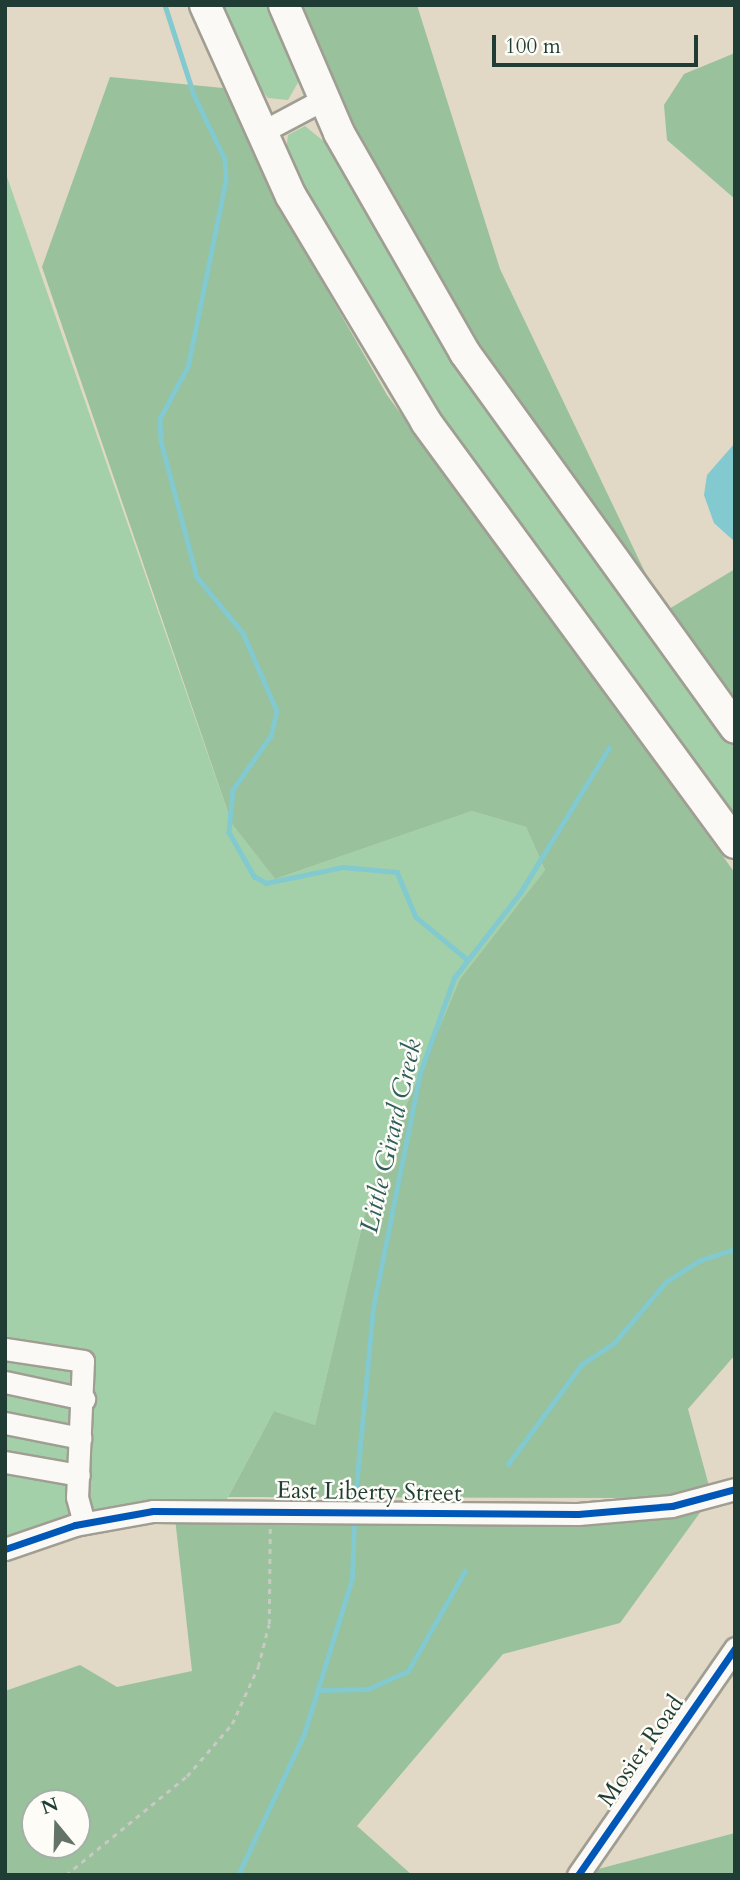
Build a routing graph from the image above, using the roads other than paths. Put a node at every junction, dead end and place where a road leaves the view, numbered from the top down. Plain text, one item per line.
1 (205, 5) edge
2 (284, 5) edge
3 (323, 100) junction
4 (260, 133) junction
5 (735, 728) edge
6 (735, 843) edge
7 (5, 1349) edge
8 (5, 1382) edge
9 (83, 1399) junction
10 (5, 1423) edge
11 (81, 1438) junction
12 (5, 1462) edge
13 (79, 1475) junction
14 (735, 1489) edge
15 (84, 1523) junction
16 (5, 1549) edge
17 (735, 1648) edge
18 (578, 1875) edge

1 - 4 highway
2 - 3 highway
3 - 4 street
3 - 5 highway
4 - 6 highway
7 - 9 street
8 - 9 street
9 - 11 street
10 - 11 street
11 - 13 street
12 - 13 street
13 - 15 street
14 - 15 street, East Liberty Street
15 - 16 street, East Liberty Street
17 - 18 street, Mosier Road

